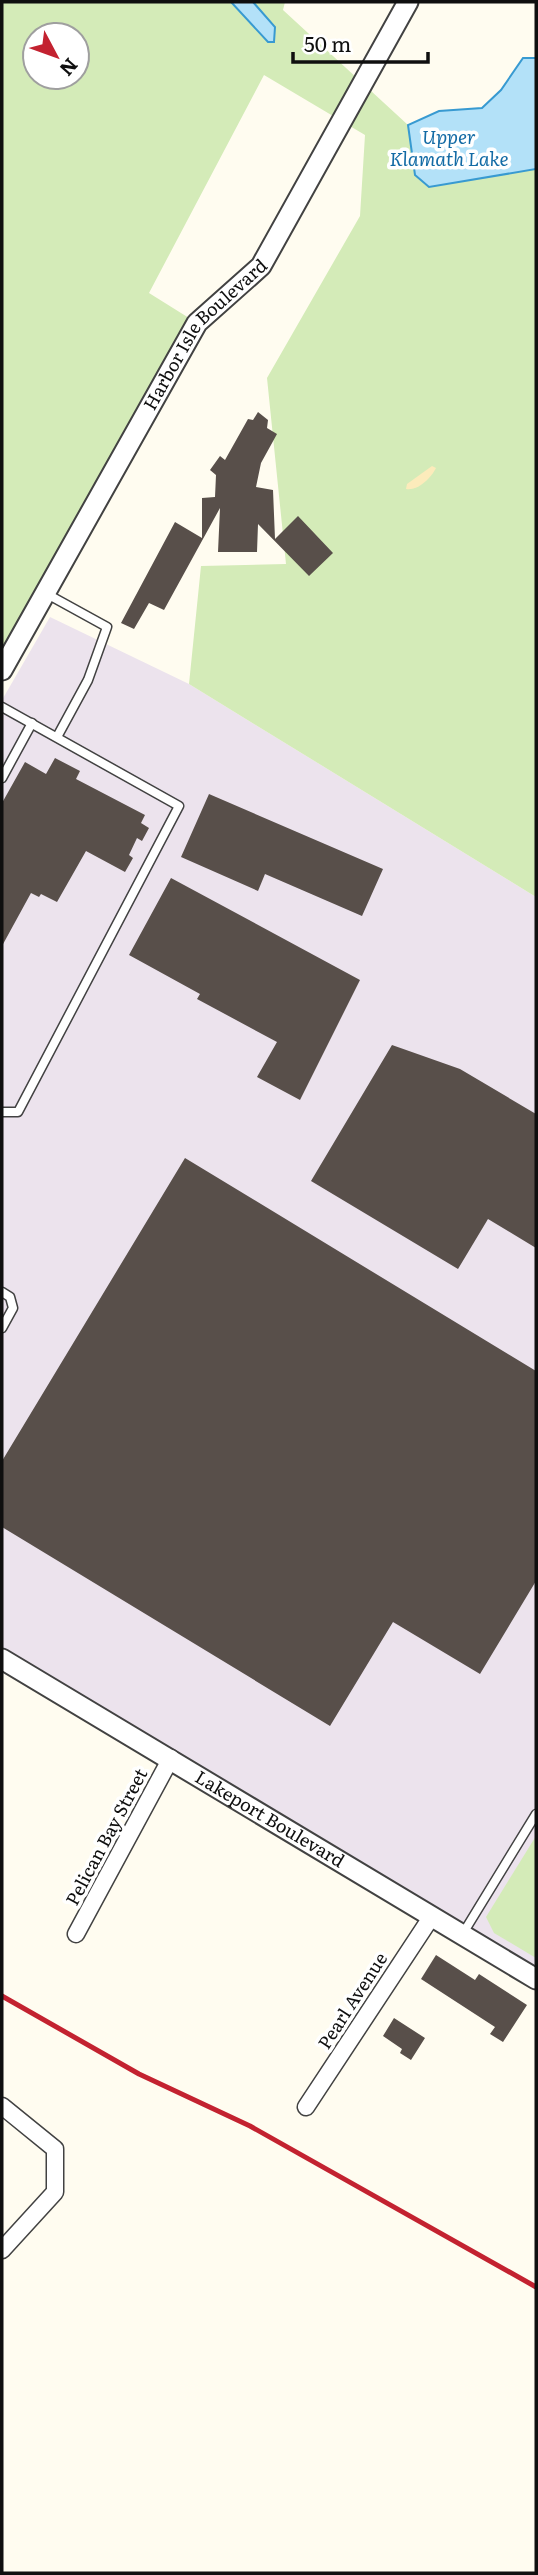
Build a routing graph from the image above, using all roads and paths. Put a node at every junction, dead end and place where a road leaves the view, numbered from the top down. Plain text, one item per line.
1 (408, 2) edge
2 (44, 593) junction
3 (2, 670) edge
4 (2, 707) edge
5 (32, 723) junction
6 (57, 737) junction
7 (2, 778) edge
8 (2, 1112) edge
9 (2, 1292) edge
10 (2, 1328) edge
11 (2, 1660) edge
12 (171, 1758) junction
13 (536, 1814) edge
14 (432, 1916) junction
15 (76, 1934) dead end
16 (462, 1935) junction
17 (536, 1979) edge
18 (2, 2106) edge
19 (306, 2107) dead end
20 (2, 2250) edge

1 - 2 street, Harbor Isle Boulevard
2 - 3 street, Harbor Isle Boulevard
2 - 6 lane
4 - 5 lane
5 - 6 lane
5 - 7 lane
6 - 8 lane
9 - 10 lane
11 - 12 street, Lakeport Boulevard
12 - 14 street, Lakeport Boulevard
12 - 15 street, Pelican Bay Street
13 - 16 lane
14 - 16 street, Lakeport Boulevard
14 - 19 street, Pearl Avenue
16 - 17 street, Lakeport Boulevard
18 - 20 street

